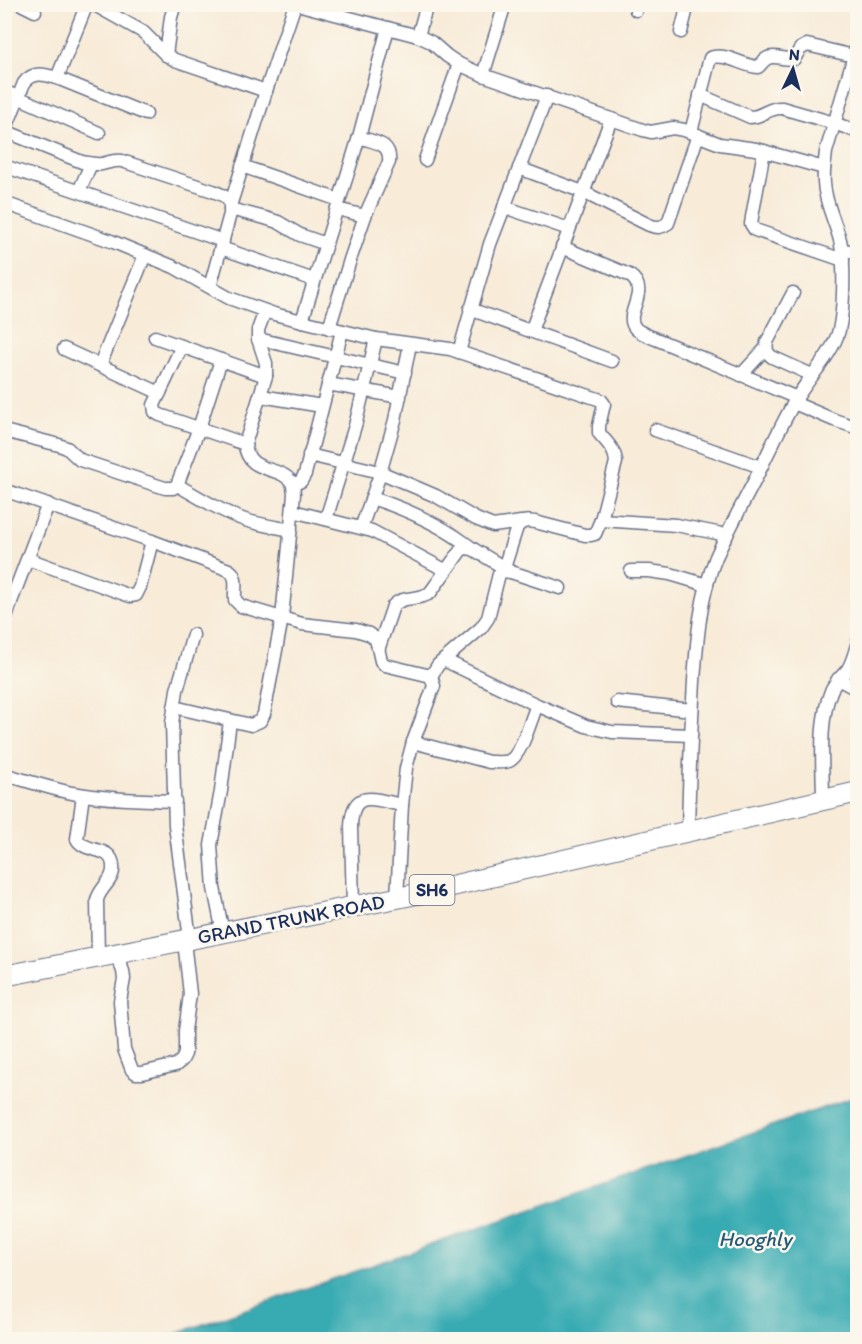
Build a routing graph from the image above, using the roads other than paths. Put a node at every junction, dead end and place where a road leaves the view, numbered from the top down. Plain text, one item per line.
1 (21, 4) edge
2 (87, 4) edge
3 (93, 4) edge
4 (175, 4) edge
5 (296, 4) edge
6 (427, 4) edge
7 (505, 4) edge
8 (688, 4) edge
9 (35, 10) dead end
10 (388, 28) junction
11 (681, 32) dead end
12 (418, 36) junction
13 (858, 42) edge
14 (166, 55) junction
15 (854, 56) junction
16 (459, 64) junction
17 (483, 75) junction
18 (57, 78) junction
19 (4, 91) edge
20 (266, 91) junction
21 (700, 95) junction
22 (547, 96) junction
23 (19, 97) junction
24 (146, 114) dead end
25 (611, 119) junction
26 (834, 123) junction
27 (5, 132) edge
28 (858, 132) edge
29 (99, 133) dead end
30 (694, 134) junction
31 (359, 137) junction
32 (764, 151) junction
33 (425, 160) dead end
34 (91, 164) junction
35 (4, 166) edge
36 (242, 166) junction
37 (519, 168) junction
38 (824, 168) junction
39 (80, 191) junction
40 (583, 192) junction
41 (4, 203) edge
42 (338, 205) junction
43 (230, 206) junction
44 (504, 207) junction
45 (365, 216) junction
46 (569, 229) junction
47 (222, 244) junction
48 (326, 244) junction
49 (562, 247) junction
50 (858, 252) edge
51 (145, 255) junction
52 (842, 255) junction
53 (314, 280) junction
54 (210, 287) junction
55 (793, 293) dead end
56 (470, 309) junction
57 (265, 311) junction
58 (302, 321) junction
59 (336, 329) junction
60 (531, 331) junction
61 (155, 337) dead end
62 (258, 339) junction
63 (376, 339) junction
64 (410, 344) junction
65 (182, 346) junction
66 (766, 348) junction
67 (64, 349) dead end
68 (459, 352) junction
69 (335, 357) junction
70 (221, 360) junction
71 (612, 361) dead end
72 (100, 365) junction
73 (370, 365) junction
74 (405, 373) junction
75 (741, 375) junction
76 (812, 375) junction
77 (266, 376) junction
78 (328, 384) junction
79 (364, 391) junction
80 (160, 393) junction
81 (261, 396) junction
82 (400, 397) junction
83 (795, 401) junction
84 (322, 406) junction
85 (199, 428) junction
86 (858, 428) edge
87 (655, 430) dead end
88 (4, 431) edge
89 (245, 444) junction
90 (309, 455) junction
91 (343, 463) junction
92 (761, 467) junction
93 (380, 472) junction
94 (177, 485) junction
95 (293, 485) junction
96 (4, 490) edge
97 (372, 498) junction
98 (48, 504) junction
99 (293, 511) junction
100 (326, 519) junction
101 (601, 520) junction
102 (521, 522) junction
103 (362, 528) junction
104 (291, 530) junction
105 (727, 535) junction
106 (152, 541) junction
107 (473, 549) junction
108 (28, 559) junction
109 (446, 570) junction
110 (508, 570) junction
111 (631, 571) dead end
112 (707, 585) junction
113 (560, 588) dead end
114 (282, 618) junction
115 (5, 623) edge
116 (193, 635) dead end
117 (858, 642) edge
118 (379, 647) junction
119 (444, 660) junction
120 (431, 676) junction
121 (838, 678) junction
122 (858, 690) edge
123 (618, 702) dead end
124 (537, 705) junction
125 (174, 707) junction
126 (692, 710) junction
127 (230, 721) junction
128 (691, 735) junction
129 (413, 742) junction
130 (4, 774) edge
131 (858, 792) edge
132 (84, 795) junction
133 (823, 800) junction
134 (175, 801) junction
135 (402, 805) junction
136 (688, 831) junction
137 (397, 898) junction
138 (352, 906) junction
139 (223, 933) junction
140 (187, 940) junction
141 (107, 956) junction
142 (4, 976) edge

1 - 9 street
2 - 18 street
3 - 14 street
4 - 14 street
5 - 10 street
5 - 20 street
6 - 12 street
7 - 17 street
8 - 11 street
10 - 12 street
10 - 31 street
12 - 16 street
13 - 15 street
14 - 20 street
15 - 21 street
15 - 26 street
16 - 17 street
16 - 33 street
17 - 22 street
18 - 23 street
18 - 24 street
19 - 23 street
20 - 36 street
21 - 26 street
21 - 30 street
22 - 25 street
22 - 37 street
23 - 27 street
23 - 29 street
25 - 30 street
25 - 40 street
26 - 28 street
26 - 38 street
27 - 34 street
30 - 32 street
30 - 40 street
31 - 42 street
31 - 45 street
32 - 38 street
32 - 52 street
34 - 39 street
34 - 43 street
35 - 39 street
36 - 42 street
36 - 43 street
37 - 40 street
37 - 44 street
38 - 52 street
39 - 47 street
40 - 46 street
41 - 51 street
42 - 45 street
42 - 48 street
43 - 47 street
43 - 48 street
44 - 46 street
44 - 56 street
45 - 59 street
46 - 49 street
47 - 53 street
47 - 54 street
48 - 53 street
49 - 60 street
49 - 75 street
50 - 52 street
51 - 54 street
51 - 72 street
52 - 76 street
53 - 58 street
54 - 57 street
55 - 66 street
56 - 60 street
56 - 68 street
57 - 58 street
57 - 62 street
58 - 59 street
59 - 63 street
59 - 69 street
60 - 71 street
61 - 65 street
62 - 69 street
62 - 77 street
63 - 64 street
63 - 73 street
64 - 68 street
64 - 74 street
65 - 70 street
65 - 80 street
66 - 75 street
66 - 76 street
67 - 72 street
68 - 101 street
69 - 73 street
69 - 78 street
70 - 77 street
70 - 85 street
72 - 80 street
73 - 74 street
73 - 79 street
74 - 82 street
75 - 83 street
76 - 83 street
77 - 81 street
78 - 79 street
78 - 84 street
79 - 82 street
79 - 91 street
80 - 85 street
81 - 84 street
81 - 89 street
82 - 93 street
83 - 86 street
83 - 92 street
84 - 90 street
85 - 89 street
85 - 94 street
87 - 92 street
88 - 94 street
89 - 95 street
90 - 91 street
90 - 95 street
91 - 93 street
91 - 100 street
92 - 105 street
93 - 97 street
93 - 102 street
94 - 104 street
95 - 99 street
96 - 98 street
97 - 103 street
97 - 107 street
98 - 106 street
98 - 108 street
99 - 100 street
99 - 104 street
100 - 103 street
101 - 102 street
101 - 105 street
102 - 110 street
103 - 109 street
104 - 114 street
105 - 112 street
106 - 108 street
106 - 114 street
107 - 109 street
107 - 110 street
108 - 115 street
109 - 118 street
110 - 113 street
110 - 119 street
111 - 112 street
112 - 126 street
114 - 118 street
114 - 127 street
116 - 125 street
117 - 121 street
118 - 120 street
119 - 120 street
119 - 124 street
120 - 129 street
121 - 122 street
121 - 133 street
123 - 126 street
124 - 128 street
124 - 129 street
125 - 127 street
125 - 134 street
126 - 128 street
127 - 139 street
128 - 136 street
129 - 135 street
130 - 132 street
131 - 133 main road, GRAND TRUNK ROAD / SH6
132 - 134 street
132 - 141 street
133 - 136 main road, GRAND TRUNK ROAD / SH6
134 - 140 street
135 - 137 street
135 - 138 street
136 - 137 main road, GRAND TRUNK ROAD / SH6
137 - 138 main road, GRAND TRUNK ROAD / SH6
138 - 139 main road, GRAND TRUNK ROAD / SH6
139 - 140 main road, GRAND TRUNK ROAD / SH6
140 - 141 main road, GRAND TRUNK ROAD / SH6
140 - 141 street
141 - 142 main road, GRAND TRUNK ROAD / SH6

